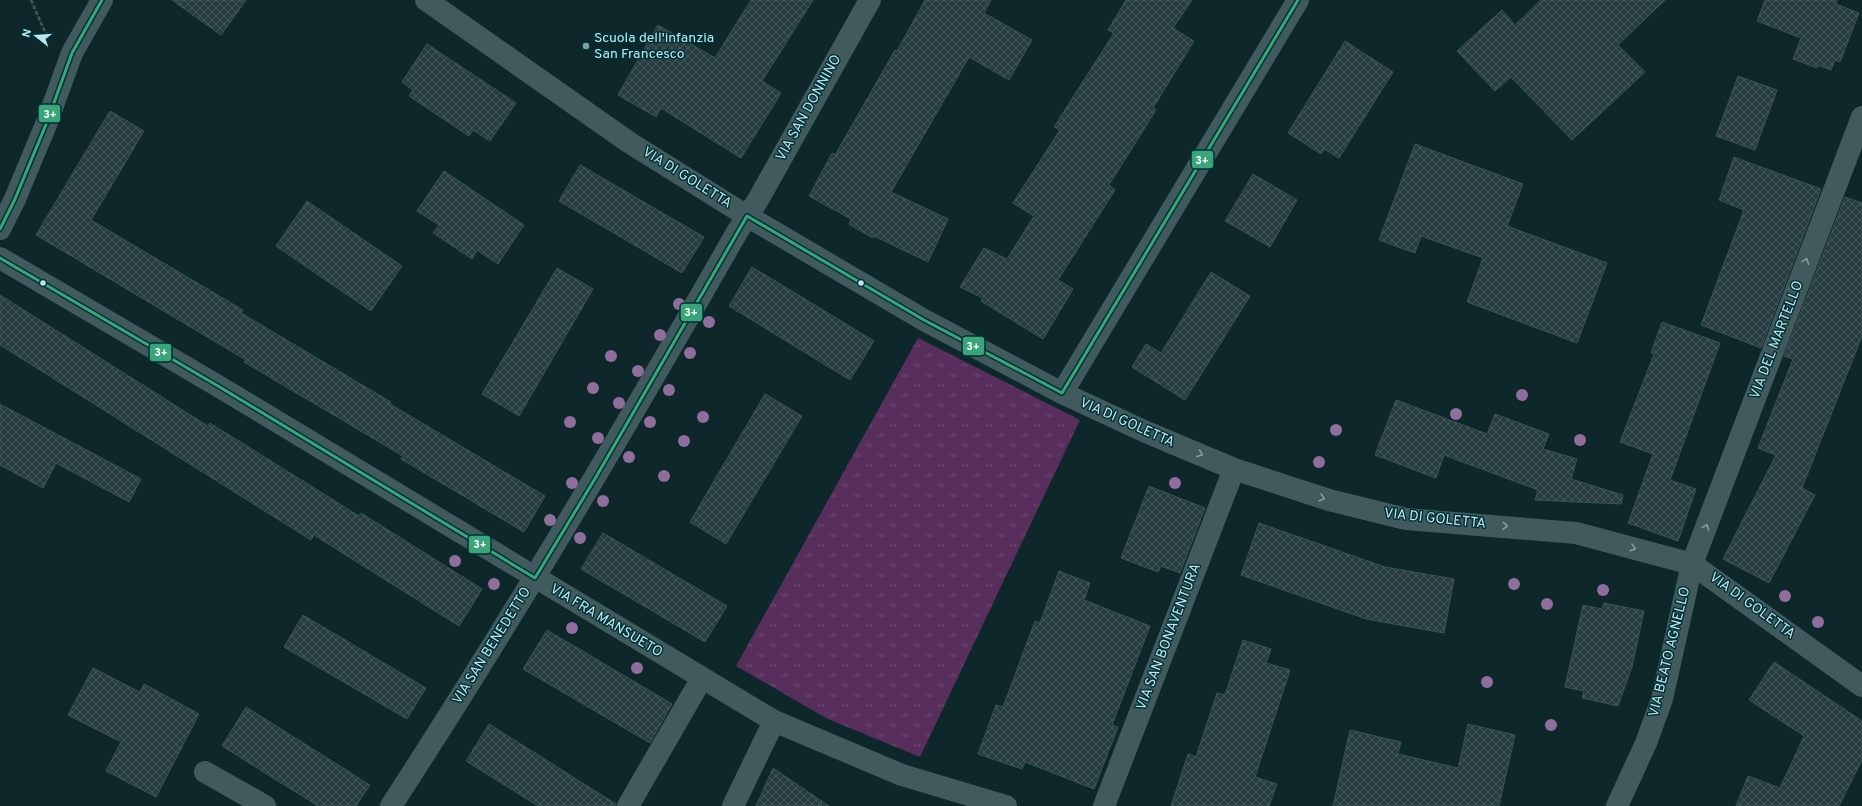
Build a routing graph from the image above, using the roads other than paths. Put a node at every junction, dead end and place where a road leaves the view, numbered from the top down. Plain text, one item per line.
1 (102, 0) edge
2 (426, 0) edge
3 (870, 0) edge
4 (1298, 0) edge
5 (1862, 117) edge
6 (747, 216) junction
7 (0, 229) edge
8 (0, 258) edge
9 (1062, 393) junction
10 (1234, 469) junction
11 (1692, 564) junction
12 (535, 578) junction
13 (702, 678) junction
14 (1862, 686) edge
15 (774, 721) junction
16 (205, 772) dead end
17 (265, 806) edge
18 (391, 806) edge
19 (628, 806) edge
20 (733, 806) edge
21 (1006, 806) edge
22 (1104, 806) edge
23 (1617, 806) edge

1 - 7 street
2 - 6 street, VIA DI GOLETTA
3 - 6 street, VIA SAN DONNINO
4 - 9 street
11 -> 5 street, VIA DEL MARTELLO
6 - 9 street, VIA DI GOLETTA
6 - 12 street, VIA SAN BENEDETTO
8 - 12 street, VIA FRA MANSUETO
9 -> 10 street, VIA DI GOLETTA
10 -> 11 street, VIA DI GOLETTA
10 - 22 street, VIA SAN BONAVENTURA
11 - 14 street, VIA DI GOLETTA
11 - 23 street, VIA BEATO AGNELLO
12 - 13 street, VIA FRA MANSUETO
12 - 18 street, VIA SAN BENEDETTO
13 - 15 street, VIA FRA MANSUETO
13 - 19 street
15 - 20 street
15 - 21 street, VIA FRA MANSUETO
16 - 17 street

